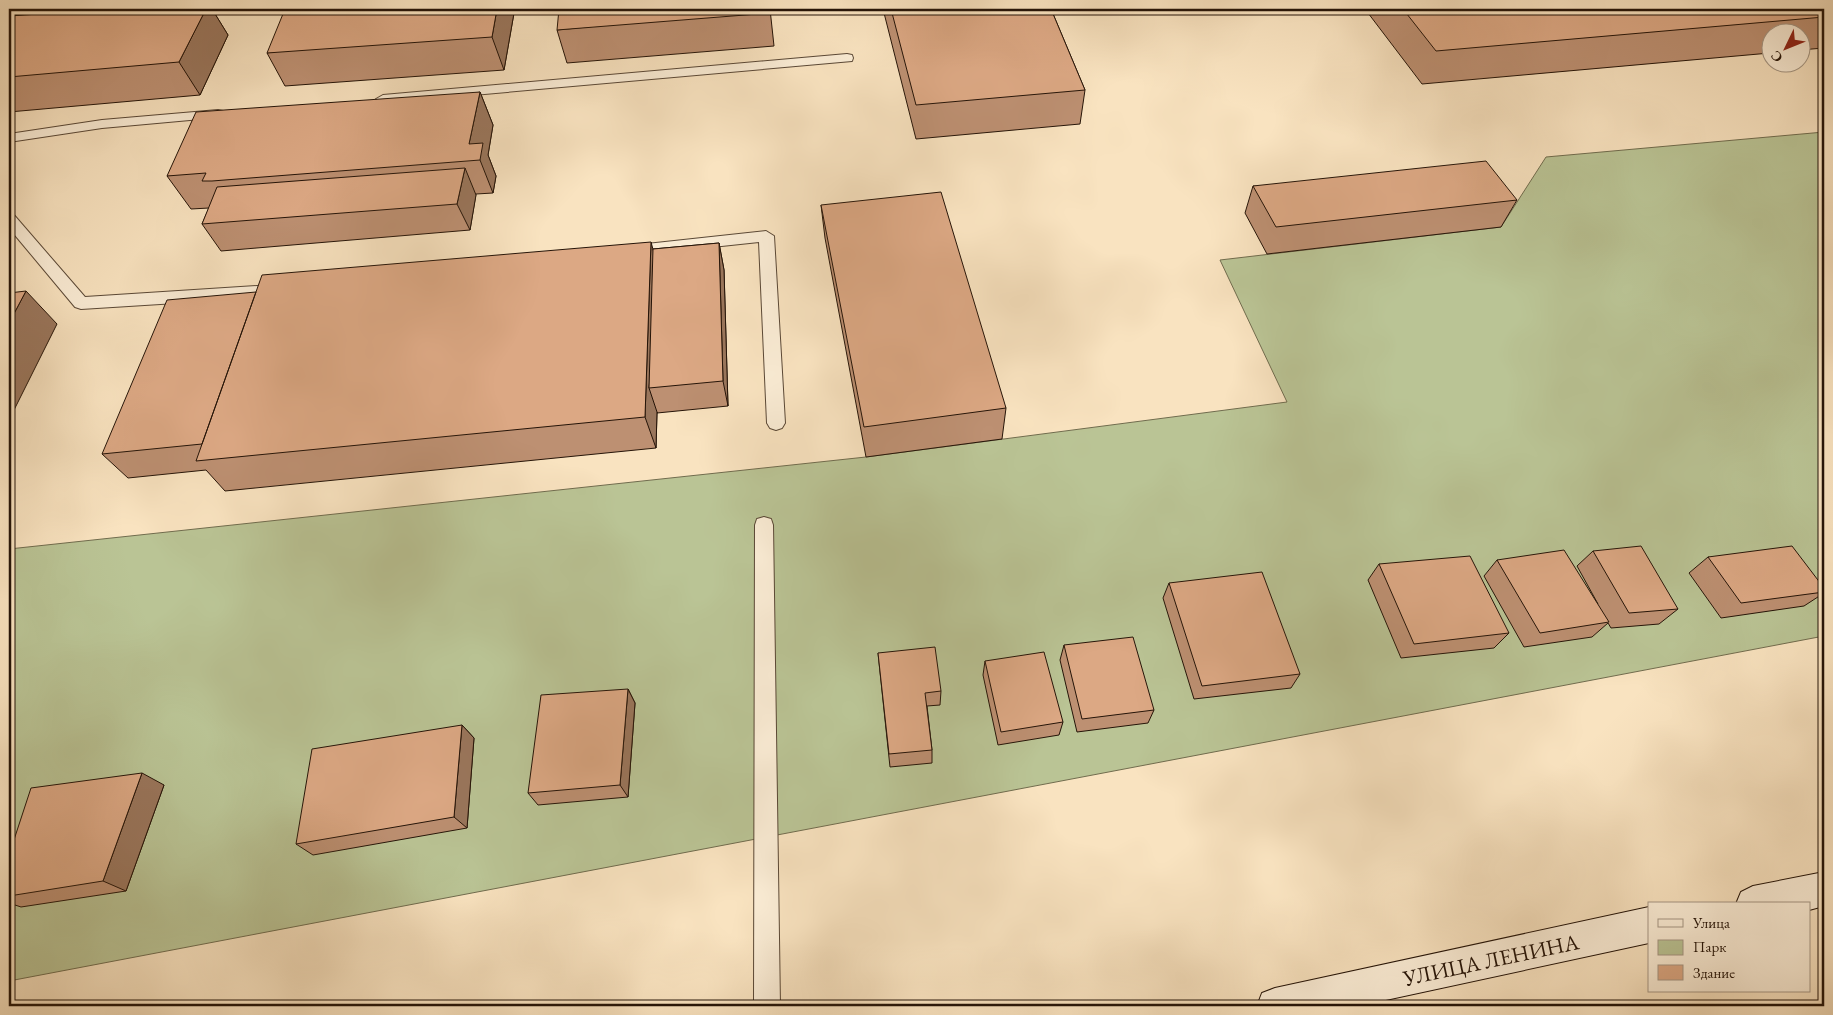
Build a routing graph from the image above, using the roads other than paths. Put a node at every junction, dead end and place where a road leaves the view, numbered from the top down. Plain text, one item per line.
1 (21, 9) edge
2 (9, 10) edge
3 (847, 58) dead end
4 (370, 100) edge
5 (231, 113) edge
6 (9, 138) edge
7 (9, 218) edge
8 (617, 252) edge
9 (269, 291) edge
10 (776, 423) dead end
11 (764, 525) dead end
12 (1824, 889) edge
13 (1762, 902) edge
14 (1648, 925) edge
15 (767, 1006) edge
16 (1275, 1006) edge

1 - 2 lane
3 - 4 lane
5 - 6 lane
7 - 9 lane
8 - 10 lane
11 - 15 lane
12 - 13 main road
14 - 16 main road, УЛИЦА ЛЕНИНА

